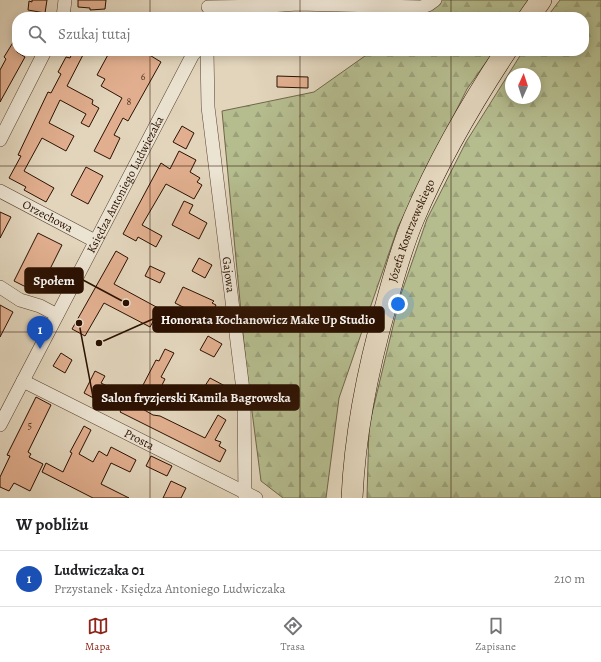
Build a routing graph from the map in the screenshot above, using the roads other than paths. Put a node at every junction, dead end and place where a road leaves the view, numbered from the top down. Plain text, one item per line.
1 (65, 0) edge
2 (436, 0) edge
3 (541, 0) edge
4 (208, 8) edge
5 (64, 12) edge
6 (533, 12) edge
7 (42, 56) edge
8 (192, 56) edge
9 (207, 56) edge
10 (503, 56) edge
11 (0, 140) edge
12 (0, 191) edge
13 (95, 241) junction
14 (0, 287) edge
15 (57, 315) junction
16 (23, 381) junction
17 (0, 425) edge
18 (249, 496) edge
19 (352, 498) edge

1 - 5 street
2 - 4 street
3 - 6 main road
7 - 11 street
8 - 13 street, Księdza Antoniego Ludwiczaka
9 - 18 street, Gajowa
10 - 19 main road, Józefa Kostrzewskiego
12 - 13 street, Orzechowa
13 - 15 street, Księdza Antoniego Ludwiczaka
14 - 15 street
15 - 16 street, Księdza Antoniego Ludwiczaka
16 - 17 street, Księdza Antoniego Ludwiczaka
16 - 18 street, Prosta

